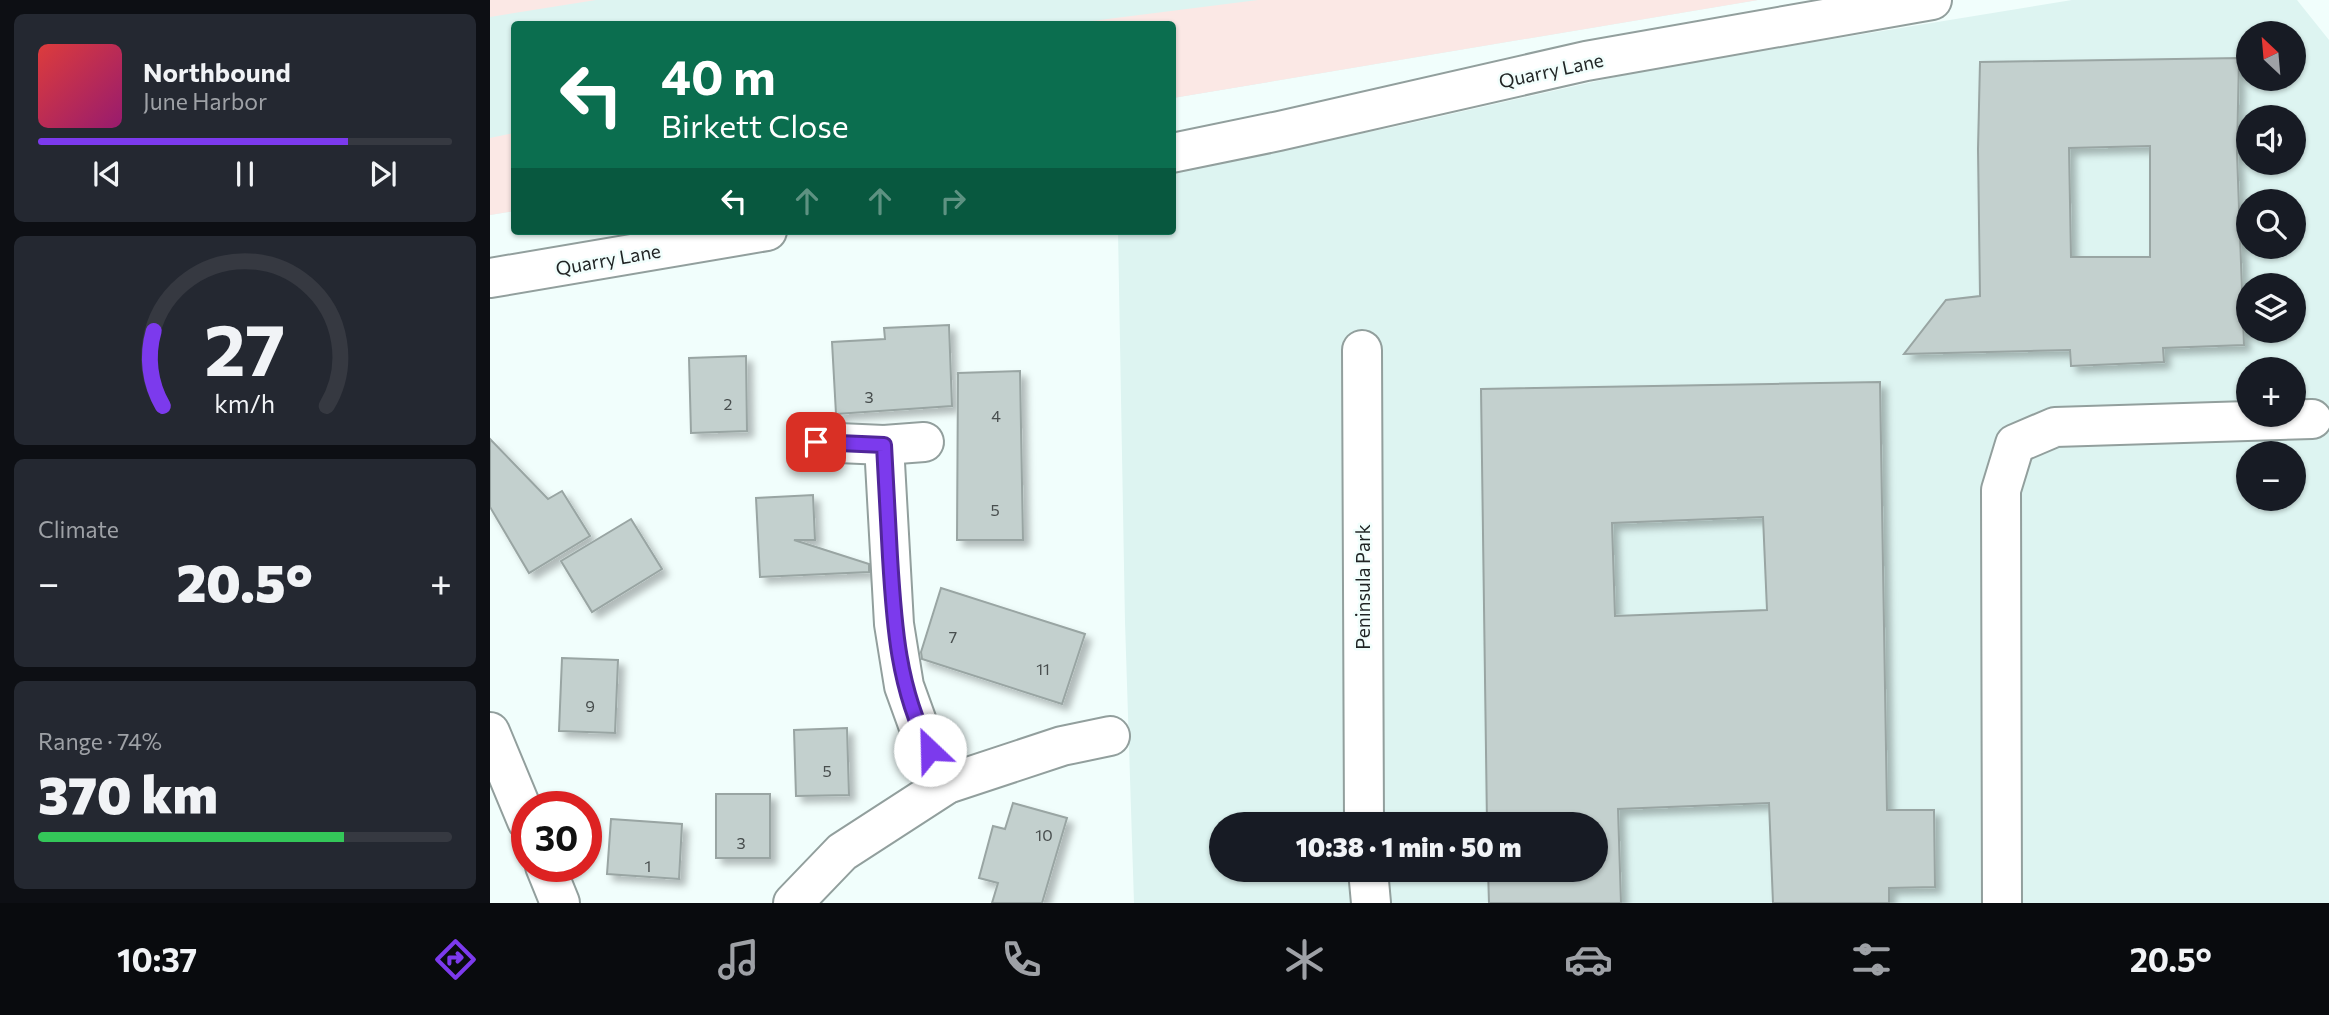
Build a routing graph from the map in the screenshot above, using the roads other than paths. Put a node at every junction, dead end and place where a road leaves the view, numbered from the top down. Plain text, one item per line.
1 (1932, 0) edge
2 (1176, 152) edge
3 (743, 235) edge
4 (490, 278) edge
5 (1362, 350) dead end
6 (2312, 419) dead end
7 (816, 442) dead end
8 (924, 442) dead end
9 (884, 445) junction
10 (490, 732) edge
11 (1110, 736) dead end
12 (947, 784) junction
13 (515, 791) edge
14 (1364, 812) edge
15 (551, 882) edge
16 (1369, 882) edge
17 (560, 903) edge
18 (793, 903) edge
19 (1371, 903) edge
20 (2002, 903) edge

1 - 2 street, Quarry Lane
3 - 4 street, Quarry Lane
5 - 14 street, Peninsula Park
6 - 20 street
7 - 9 street
8 - 9 street
9 - 12 street
10 - 13 street
11 - 12 street
12 - 18 street
15 - 17 street
16 - 19 street

